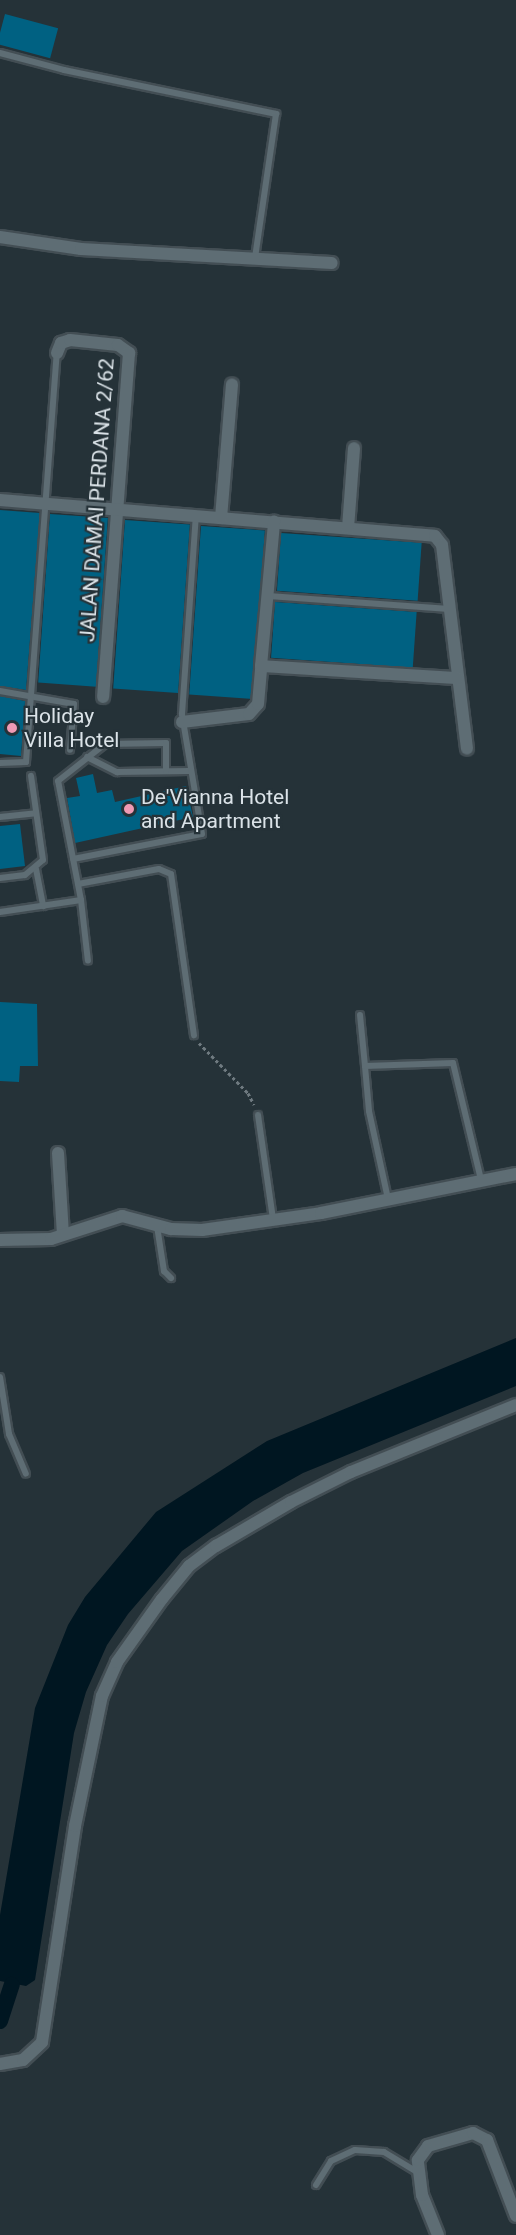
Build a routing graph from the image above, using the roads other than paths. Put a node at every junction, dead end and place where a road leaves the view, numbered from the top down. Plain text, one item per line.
1 (0, 53) edge
2 (0, 237) edge
3 (255, 258) junction
4 (332, 263) dead end
5 (57, 353) joint
6 (232, 384) dead end
7 (354, 448) dead end
8 (0, 500) edge
9 (45, 504) junction
10 (117, 510) junction
11 (196, 516) junction
12 (221, 518) junction
13 (274, 522) junction
14 (348, 528) junction
15 (267, 596) junction
16 (450, 609) junction
17 (261, 666) junction
18 (458, 678) junction
19 (0, 691) edge
20 (31, 697) junction
21 (103, 697) dead end
22 (182, 722) junction
23 (467, 748) dead end
24 (70, 750) dead end
25 (87, 757) junction
26 (0, 763) edge
27 (166, 771) junction
28 (189, 771) junction
29 (31, 776) dead end
30 (36, 813) junction
31 (0, 817) edge
32 (73, 859) junction
33 (36, 869) junction
34 (0, 878) edge
35 (78, 884) junction
36 (81, 900) junction
37 (43, 906) junction
38 (0, 912) edge
39 (88, 961) dead end
40 (360, 1015) dead end
41 (194, 1035) road end
42 (365, 1066) junction
43 (258, 1114) dead end
44 (58, 1153) dead end
45 (516, 1174) edge
46 (481, 1180) junction
47 (388, 1199) junction
48 (273, 1220) junction
49 (157, 1225) junction
50 (63, 1234) junction
51 (0, 1240) edge
52 (171, 1278) dead end
53 (0, 1377) edge
54 (516, 1405) edge
55 (26, 1474) dead end
56 (0, 2064) edge
57 (416, 2171) junction
58 (316, 2185) dead end
59 (516, 2216) edge
60 (438, 2235) edge

1 - 3 lane
2 - 3 street
3 - 4 street
5 - 9 lane
5 - 10 street, JALAN DAMAI PERDANA 2/62
6 - 12 street
7 - 14 street
8 - 9 street
9 - 10 street
9 - 20 lane
10 - 11 street
10 - 21 street, JALAN DAMAI PERDANA 2/62
11 - 12 street
11 - 22 lane
12 - 13 street
13 - 14 street
13 - 15 street
14 - 16 street
15 - 16 lane
15 - 17 street
16 - 18 street
17 - 18 street
17 - 22 street
18 - 23 street
19 - 20 lane
20 - 24 lane
20 - 26 lane
22 - 28 lane
25 - 27 lane
25 - 27 lane
25 - 32 lane
27 - 28 lane
28 - 32 lane
29 - 30 lane
30 - 31 lane
30 - 33 lane
32 - 35 lane
33 - 34 lane
33 - 37 lane
35 - 36 lane
35 - 41 lane
36 - 37 lane
36 - 39 lane
37 - 38 lane
40 - 42 lane
42 - 46 lane
42 - 47 lane
43 - 48 lane
44 - 50 street
45 - 46 street
46 - 47 street
47 - 48 street
48 - 49 street
49 - 50 street
49 - 52 lane
50 - 51 street
53 - 55 lane
54 - 56 street
57 - 58 lane
57 - 59 street
57 - 60 street

